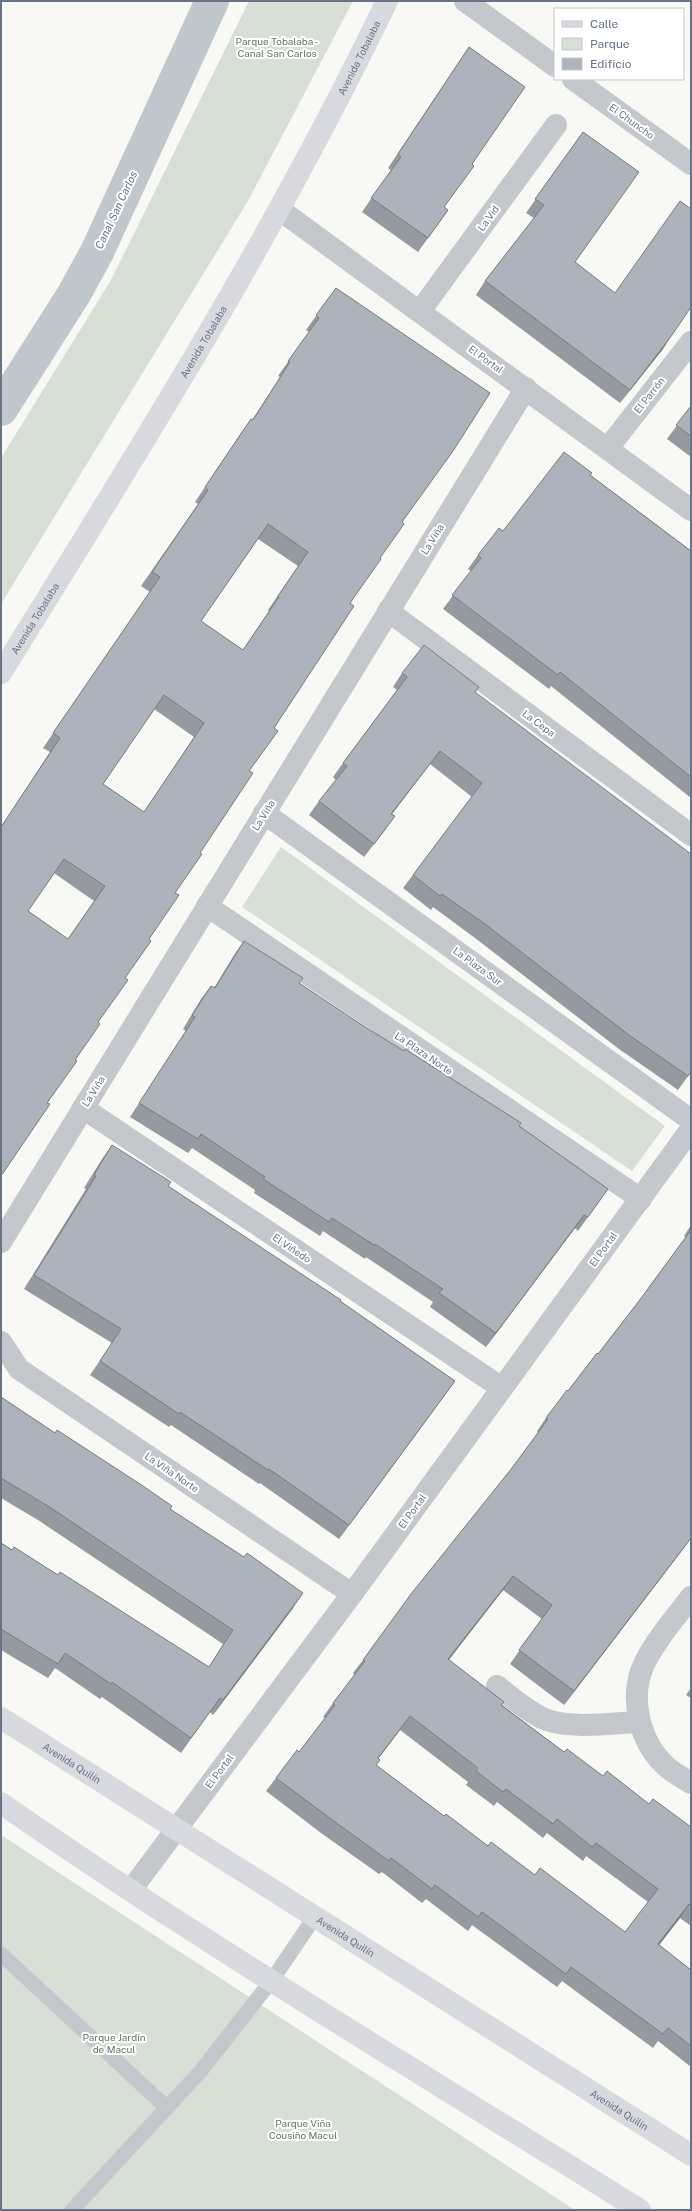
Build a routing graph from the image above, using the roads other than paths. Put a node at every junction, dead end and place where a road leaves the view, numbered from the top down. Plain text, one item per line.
1 (387, 1) edge
2 (465, 1) edge
3 (554, 65) edge
4 (574, 80) edge
5 (556, 125) dead end
6 (691, 164) edge
7 (280, 210) junction
8 (420, 311) junction
9 (691, 342) edge
10 (526, 388) junction
11 (608, 448) junction
12 (691, 510) edge
13 (388, 611) junction
14 (1, 673) edge
15 (264, 813) junction
16 (691, 835) edge
17 (207, 906) junction
18 (82, 1108) junction
19 (691, 1120) edge
20 (691, 1129) edge
21 (640, 1199) junction
22 (1, 1242) edge
23 (1, 1342) edge
24 (502, 1388) junction
25 (352, 1594) junction
26 (691, 1597) edge
27 (497, 1686) dead end
28 (1, 1718) edge
29 (640, 1722) junction
30 (691, 1783) edge
31 (1, 1803) edge
32 (175, 1829) junction
33 (130, 1890) junction
34 (314, 1918) junction
35 (1, 1954) edge
36 (272, 1980) junction
37 (167, 2108) junction
38 (691, 2155) edge
39 (72, 2210) edge
40 (640, 2210) edge

1 - 7 main road, Avenida Tobalaba
2 - 3 street
4 - 6 street, El Chuncho
5 - 8 street, La Vid
7 - 8 street, El Portal
7 - 14 main road, Avenida Tobalaba
8 - 10 street, El Portal
9 - 11 street, El Parrón
10 - 11 street, El Portal
10 - 13 street, La Viña
11 - 12 street, El Portal
13 - 15 street, La Viña
13 - 16 street, La Cepa
15 - 17 street, La Viña
15 - 19 street, La Plaza Sur
17 - 18 street, La Viña
17 - 21 street, La Plaza Norte
18 - 22 street, La Viña
18 - 24 street, El Viñedo
20 - 21 street, El Portal
21 - 24 street, El Portal
23 - 25 street, La Viña Norte
24 - 25 street, El Portal
25 - 32 street, El Portal
26 - 29 street
27 - 29 street
28 - 32 main road, Avenida Quilín
29 - 30 street
31 - 33 main road
32 - 33 street, El Portal
32 - 34 main road, Avenida Quilín
33 - 36 main road
34 - 36 lane
34 - 38 main road, Avenida Quilín
35 - 37 lane
36 - 37 lane
36 - 40 main road
37 - 39 lane

